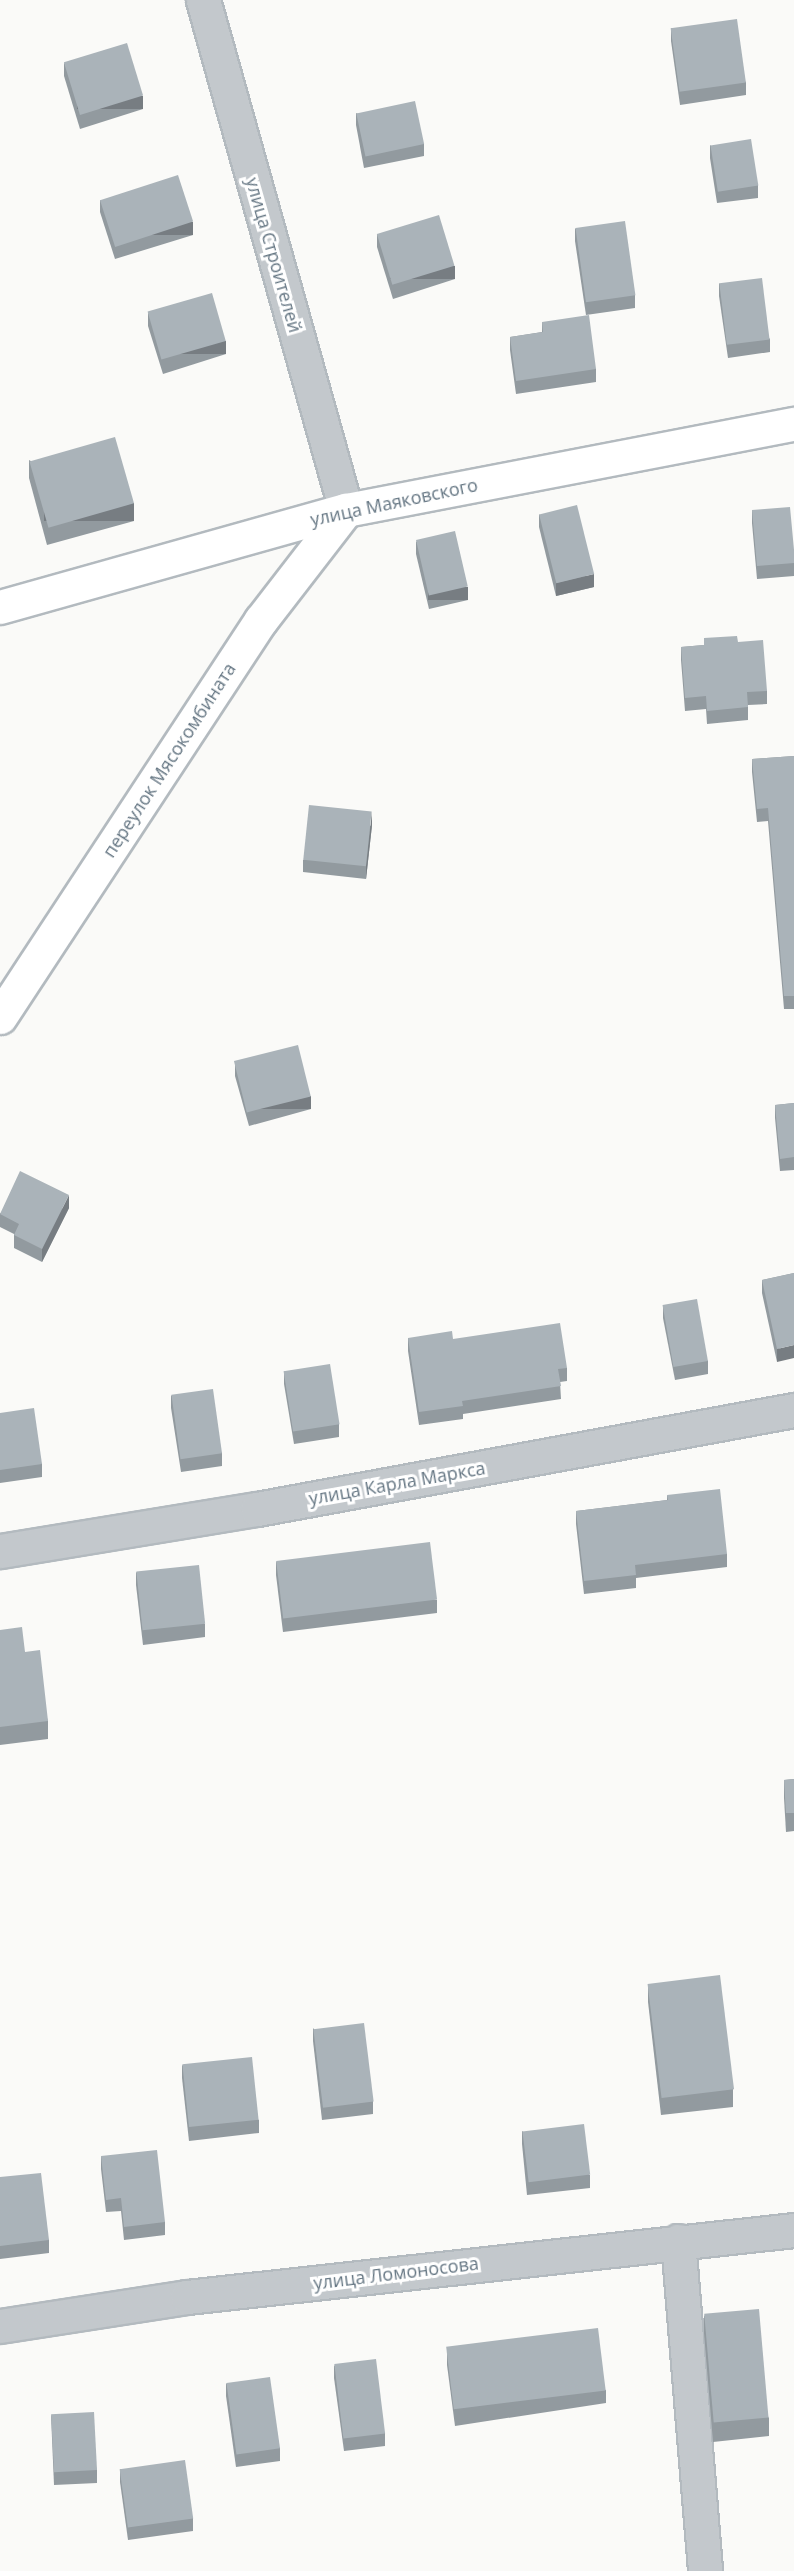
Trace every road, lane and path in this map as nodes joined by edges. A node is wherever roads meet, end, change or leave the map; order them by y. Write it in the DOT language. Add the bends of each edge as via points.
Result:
graph roads {
  1 [pos="203,0"];
  2 [pos="794,424"];
  3 [pos="345,510"];
  4 [pos="0,607"];
  5 [pos="0,1017"];
  6 [pos="794,1410"];
  7 [pos="0,1551"];
  8 [pos="794,2230"];
  9 [pos="678,2241"];
  10 [pos="0,2326"];
  11 [pos="705,2571"];
  1 -- 3 [label="street, улица Строителей"];
  2 -- 3 [label="street, улица Маяковского"];
  3 -- 4 [label="street, улица Маяковского"];
  3 -- 5 [label="street, переулок Мясокомбината" via="261,620"];
  6 -- 7 [label="street, улица Карла Маркса" via="258,1509"];
  8 -- 9 [label="street, улица Ломоносова"];
  9 -- 10 [label="street, улица Ломоносова" via="188,2297"];
  9 -- 11 [label="street"];
}
